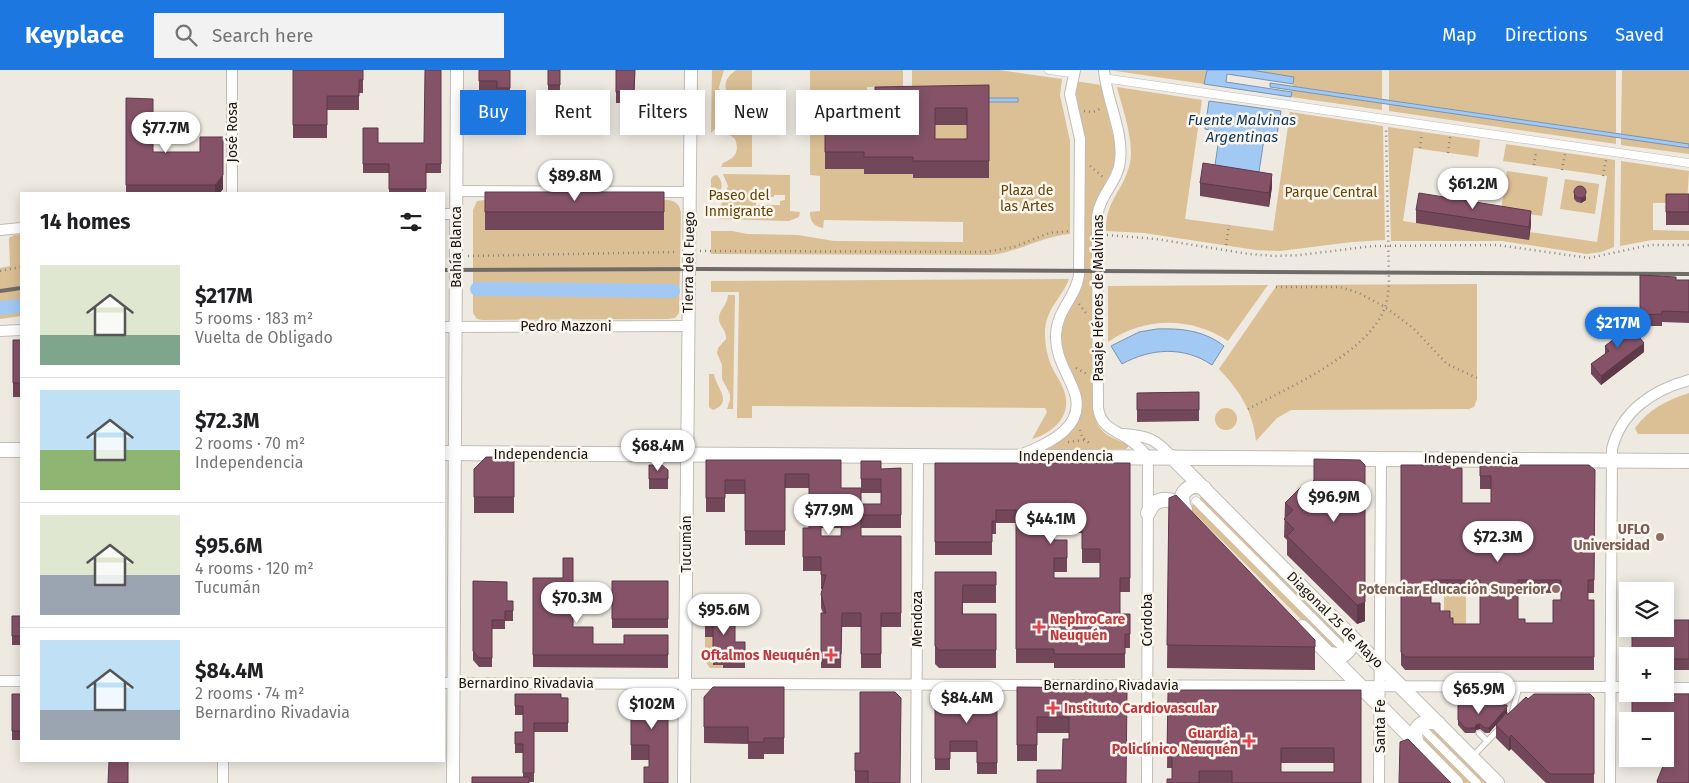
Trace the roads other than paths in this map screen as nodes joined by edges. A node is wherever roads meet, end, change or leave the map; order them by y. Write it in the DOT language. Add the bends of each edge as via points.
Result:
graph roads {
  1 [pos="232,70"];
  2 [pos="457,70"];
  3 [pos="691,70"];
  4 [pos="1049,70"];
  5 [pos="1073,72"];
  6 [pos="1107,74"];
  7 [pos="1689,163"];
  8 [pos="457,191"];
  9 [pos="232,192"];
  10 [pos="690,192"];
  11 [pos="450,214"];
  12 [pos="20,228"];
  13 [pos="0,230"];
  14 [pos="688,326"];
  15 [pos="450,327"];
  16 [pos="20,330"];
  17 [pos="0,331"];
  18 [pos="1689,380"];
  19 [pos="1118,433"];
  20 [pos="0,450"];
  21 [pos="20,450"];
  22 [pos="450,453"];
  23 [pos="687,454"];
  24 [pos="918,456"];
  25 [pos="1018,456"];
  26 [pos="1148,457"];
  27 [pos="1172,457"];
  28 [pos="1381,458"];
  29 [pos="1611,461"];
  30 [pos="1689,461"];
  31 [pos="1204,488"];
  32 [pos="1191,509"];
  33 [pos="1148,513"];
  34 [pos="1296,620"];
  35 [pos="1350,634"];
  36 [pos="1334,650"];
  37 [pos="1380,665"];
  38 [pos="0,681"];
  39 [pos="20,681"];
  40 [pos="449,683"];
  41 [pos="685,684"];
  42 [pos="916,684"];
  43 [pos="1147,685"];
  44 [pos="1360,686"];
  45 [pos="1380,686"];
  46 [pos="1401,686"];
  47 [pos="1478,687"];
  48 [pos="1519,687"];
  49 [pos="1610,688"];
  50 [pos="1619,688"];
  51 [pos="1674,688"];
  52 [pos="1689,688"];
  53 [pos="1380,706"];
  54 [pos="1478,709"];
  55 [pos="1438,723"];
  56 [pos="1428,733"];
  57 [pos="1479,733"];
  58 [pos="1487,741"];
  59 [pos="1417,743"];
  60 [pos="1472,757"];
  61 [pos="222,762"];
  62 [pos="222,783"];
  63 [pos="453,783"];
  64 [pos="684,783"];
  65 [pos="916,783"];
  66 [pos="1147,783"];
  67 [pos="1379,783"];
  68 [pos="1456,783"];
  69 [pos="1477,783"];
  70 [pos="1497,783"];
  71 [pos="1610,783"];
  1 -- 9 [label="street, José Rosa"];
  2 -- 8 [label="street, Bahía Blanca"];
  3 -- 10 [label="street, Tierra del Fuego"];
  4 -- 5 [label="street"];
  5 -- 25 [label="street, Pasaje Héroes de Malvinas" via="1070,94 1080,139 1079,275 1059,318 1056,335 1060,359 1074,391 1075,411 1070,426 1058,437"];
  6 -- 7 [label="street"];
  6 -- 19 [label="street, Pasaje Héroes de Malvinas" via="1121,151 1117,172 1102,198 1097,217 1098,402 1103,423"];
  8 -- 10 [label="street"];
  8 -- 11 [label="street, Bahía Blanca"];
  10 -- 14 [label="street, Tierra del Fuego"];
  11 -- 15 [label="street, Bahía Blanca"];
  12 -- 13 [label="street"];
  14 -- 15 [label="street, Pedro Mazzoni"];
  14 -- 23 [label="street, Tierra del Fuego"];
  15 -- 22 [label="street, Bahía Blanca"];
  16 -- 17 [label="street"];
  18 -- 29 [label="street" via="1662,390 1635,408 1613,444"];
  19 -- 26 [label="street, Pasaje Héroes de Malvinas"];
  19 -- 27 [label="street" via="1154,440"];
  20 -- 21 [label="main road"];
  22 -- 23 [label="main road, Independencia"];
  22 -- 40 [label="street, Bahía Blanca"];
  23 -- 24 [label="main road, Independencia"];
  23 -- 41 [label="street, Tucumán"];
  24 -- 25 [label="main road, Independencia"];
  24 -- 42 [label="street, Mendoza"];
  25 -- 26 [label="main road, Independencia"];
  26 -- 27 [label="main road, Independencia"];
  26 -- 33 [label="street, Córdoba"];
  27 -- 28 [label="main road, Independencia"];
  27 -- 31 [label="main road, Diagonal 25 de Mayo"];
  28 -- 29 [label="main road, Independencia"];
  28 -- 37 [label="street, Santa Fe"];
  29 -- 30 [label="main road, Independencia"];
  29 -- 49 [label="street"];
  31 -- 32 [label="main road" via="1187,489 1182,496"];
  31 -- 35 [label="main road, Diagonal 25 de Mayo"];
  32 -- 33 [label="main road" via="1171,500 1161,500 1153,504"];
  32 -- 36 [label="street"];
  33 -- 43 [label="street, Córdoba"];
  34 -- 36 [label="main road, Diagonal 25 de Mayo"];
  35 -- 36 [label="main road" via="1348,652 1340,656"];
  35 -- 37 [label="main road, Diagonal 25 de Mayo"];
  36 -- 44 [label="main road, Diagonal 25 de Mayo"];
  37 -- 45 [label="street, Santa Fe"];
  37 -- 46 [label="main road, Diagonal 25 de Mayo"];
  38 -- 39 [label="street"];
  40 -- 41 [label="street, Bernardino Rivadavia"];
  40 -- 63 [label="street, Bahía Blanca"];
  41 -- 42 [label="street, Bernardino Rivadavia"];
  41 -- 64 [label="street, Tucumán"];
  42 -- 43 [label="street, Bernardino Rivadavia"];
  42 -- 65 [label="street, Mendoza"];
  43 -- 44 [label="street, Bernardino Rivadavia"];
  43 -- 66 [label="street, Córdoba"];
  44 -- 45 [label="street, Bernardino Rivadavia"];
  44 -- 53 [label="main road, Diagonal 25 de Mayo"];
  45 -- 46 [label="street, Bernardino Rivadavia"];
  45 -- 53 [label="street, Santa Fe"];
  46 -- 47 [label="street, Bernardino Rivadavia"];
  46 -- 55 [label="main road, Diagonal 25 de Mayo"];
  47 -- 48 [label="street, Bernardino Rivadavia"];
  47 -- 54 [label="lane"];
  48 -- 49 [label="street, Bernardino Rivadavia"];
  48 -- 58 [label="lane" via="1514,709"];
  49 -- 50 [label="street, Bernardino Rivadavia"];
  49 -- 71 [label="street"];
  51 -- 52 [label="street"];
  53 -- 59 [label="main road, Diagonal 25 de Mayo"];
  53 -- 67 [label="street, Santa Fe"];
  55 -- 59 [label="main road" via="1420,724 1415,731"];
  55 -- 60 [label="main road, Diagonal 25 de Mayo"];
  56 -- 69 [label="street"];
  57 -- 58 [label="lane"];
  58 -- 60 [label="lane"];
  59 -- 68 [label="main road, Diagonal 25 de Mayo"];
  60 -- 70 [label="main road, Diagonal 25 de Mayo"];
  61 -- 62 [label="street"];
}
